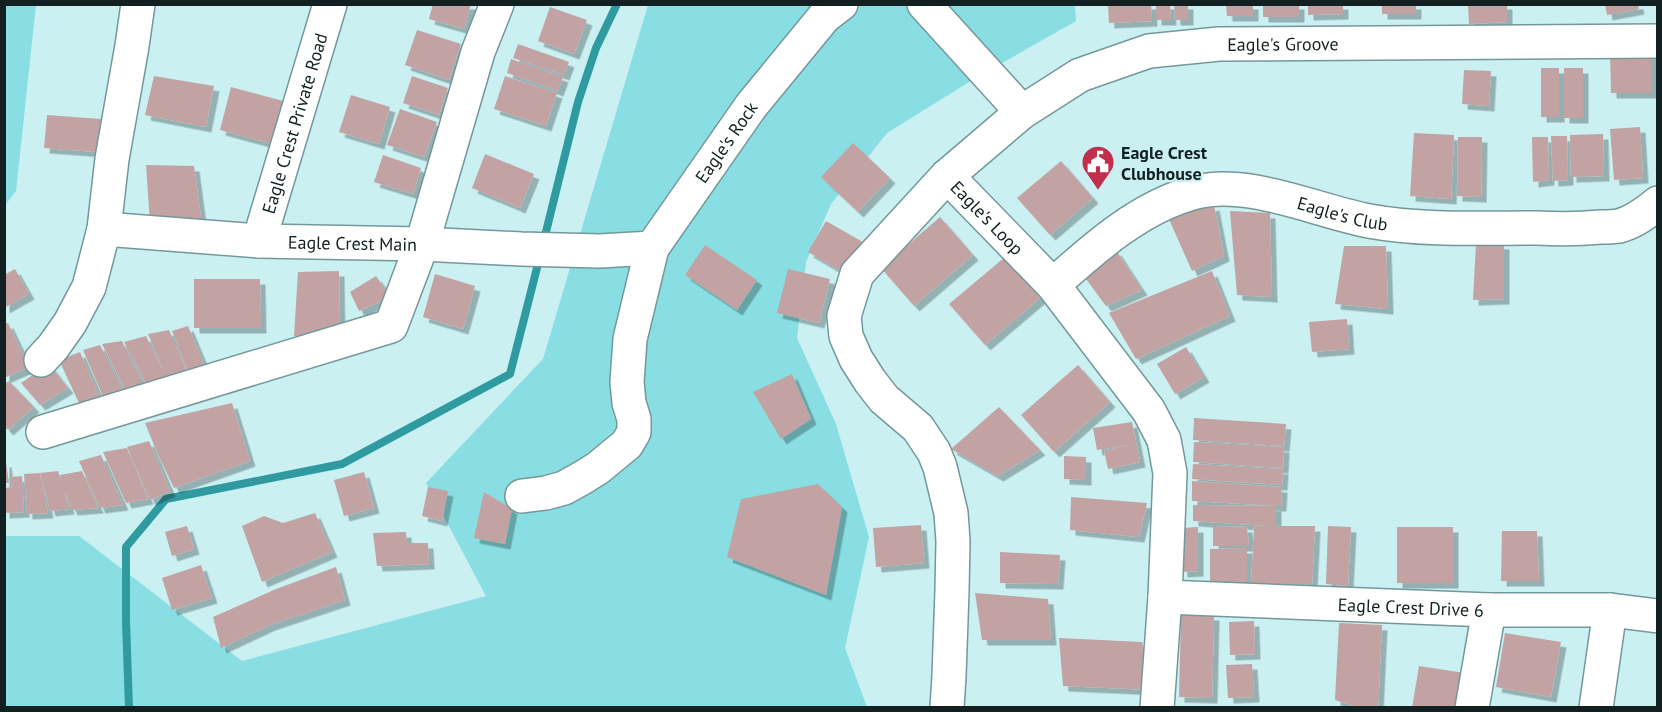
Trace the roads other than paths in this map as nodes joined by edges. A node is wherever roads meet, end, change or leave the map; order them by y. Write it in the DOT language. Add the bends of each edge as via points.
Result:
graph roads {
  1 [pos="138,4"];
  2 [pos="330,4"];
  3 [pos="497,4"];
  4 [pos="841,4"];
  5 [pos="924,4"];
  6 [pos="1658,41"];
  7 [pos="1022,112"];
  8 [pos="947,176"];
  9 [pos="1658,203"];
  10 [pos="104,229"];
  11 [pos="259,241"];
  12 [pos="422,244"];
  13 [pos="652,248"];
  14 [pos="1053,285"];
  15 [pos="41,360"];
  16 [pos="43,432"];
  17 [pos="522,496"];
  18 [pos="1165,597"];
  19 [pos="1488,610"];
  20 [pos="1610,610"];
  21 [pos="1658,616"];
  22 [pos="946,708"];
  23 [pos="1157,708"];
  24 [pos="1472,708"];
  25 [pos="1596,708"];
  1 -- 10 [label="street"];
  2 -- 11 [label="street, Eagle Crest Private Road"];
  3 -- 12 [label="street" via="478,52"];
  4 -- 13 [label="street, Eagle's Rock" via="824,17 751,106"];
  5 -- 7 [label="street"];
  6 -- 7 [label="street, Eagle's Groove" via="1219,44 1149,51 1080,75"];
  7 -- 8 [label="street, Eagle's Groove"];
  8 -- 14 [label="street, Eagle's Loop"];
  8 -- 22 [label="street, Eagle's Loop" via="857,274 844,316 846,336 856,359 884,399 918,428 940,467 953,541"];
  9 -- 14 [label="street, Eagle's Club" via="1643,216 1618,226 1442,228 1369,221 1250,191 1197,192 1163,204 1125,226"];
  10 -- 11 [label="street, Eagle Crest Main"];
  10 -- 15 [label="street" via="89,287 69,323"];
  11 -- 12 [label="street, Eagle Crest Main"];
  12 -- 13 [label="street, Eagle Crest Main" via="600,251"];
  12 -- 16 [label="street" via="391,326"];
  13 -- 17 [label="street" via="630,339 627,382 634,432 627,444 582,478 564,488"];
  14 -- 18 [label="street, Eagle's Loop" via="1149,411 1164,440 1170,473"];
  18 -- 19 [label="street, Eagle Crest Drive 6"];
  18 -- 23 [label="street, Eagle's Loop"];
  19 -- 20 [label="street, Eagle Crest Drive 6"];
  19 -- 24 [label="street"];
  20 -- 21 [label="street, Eagle Crest Drive 6"];
  20 -- 25 [label="street"];
}
